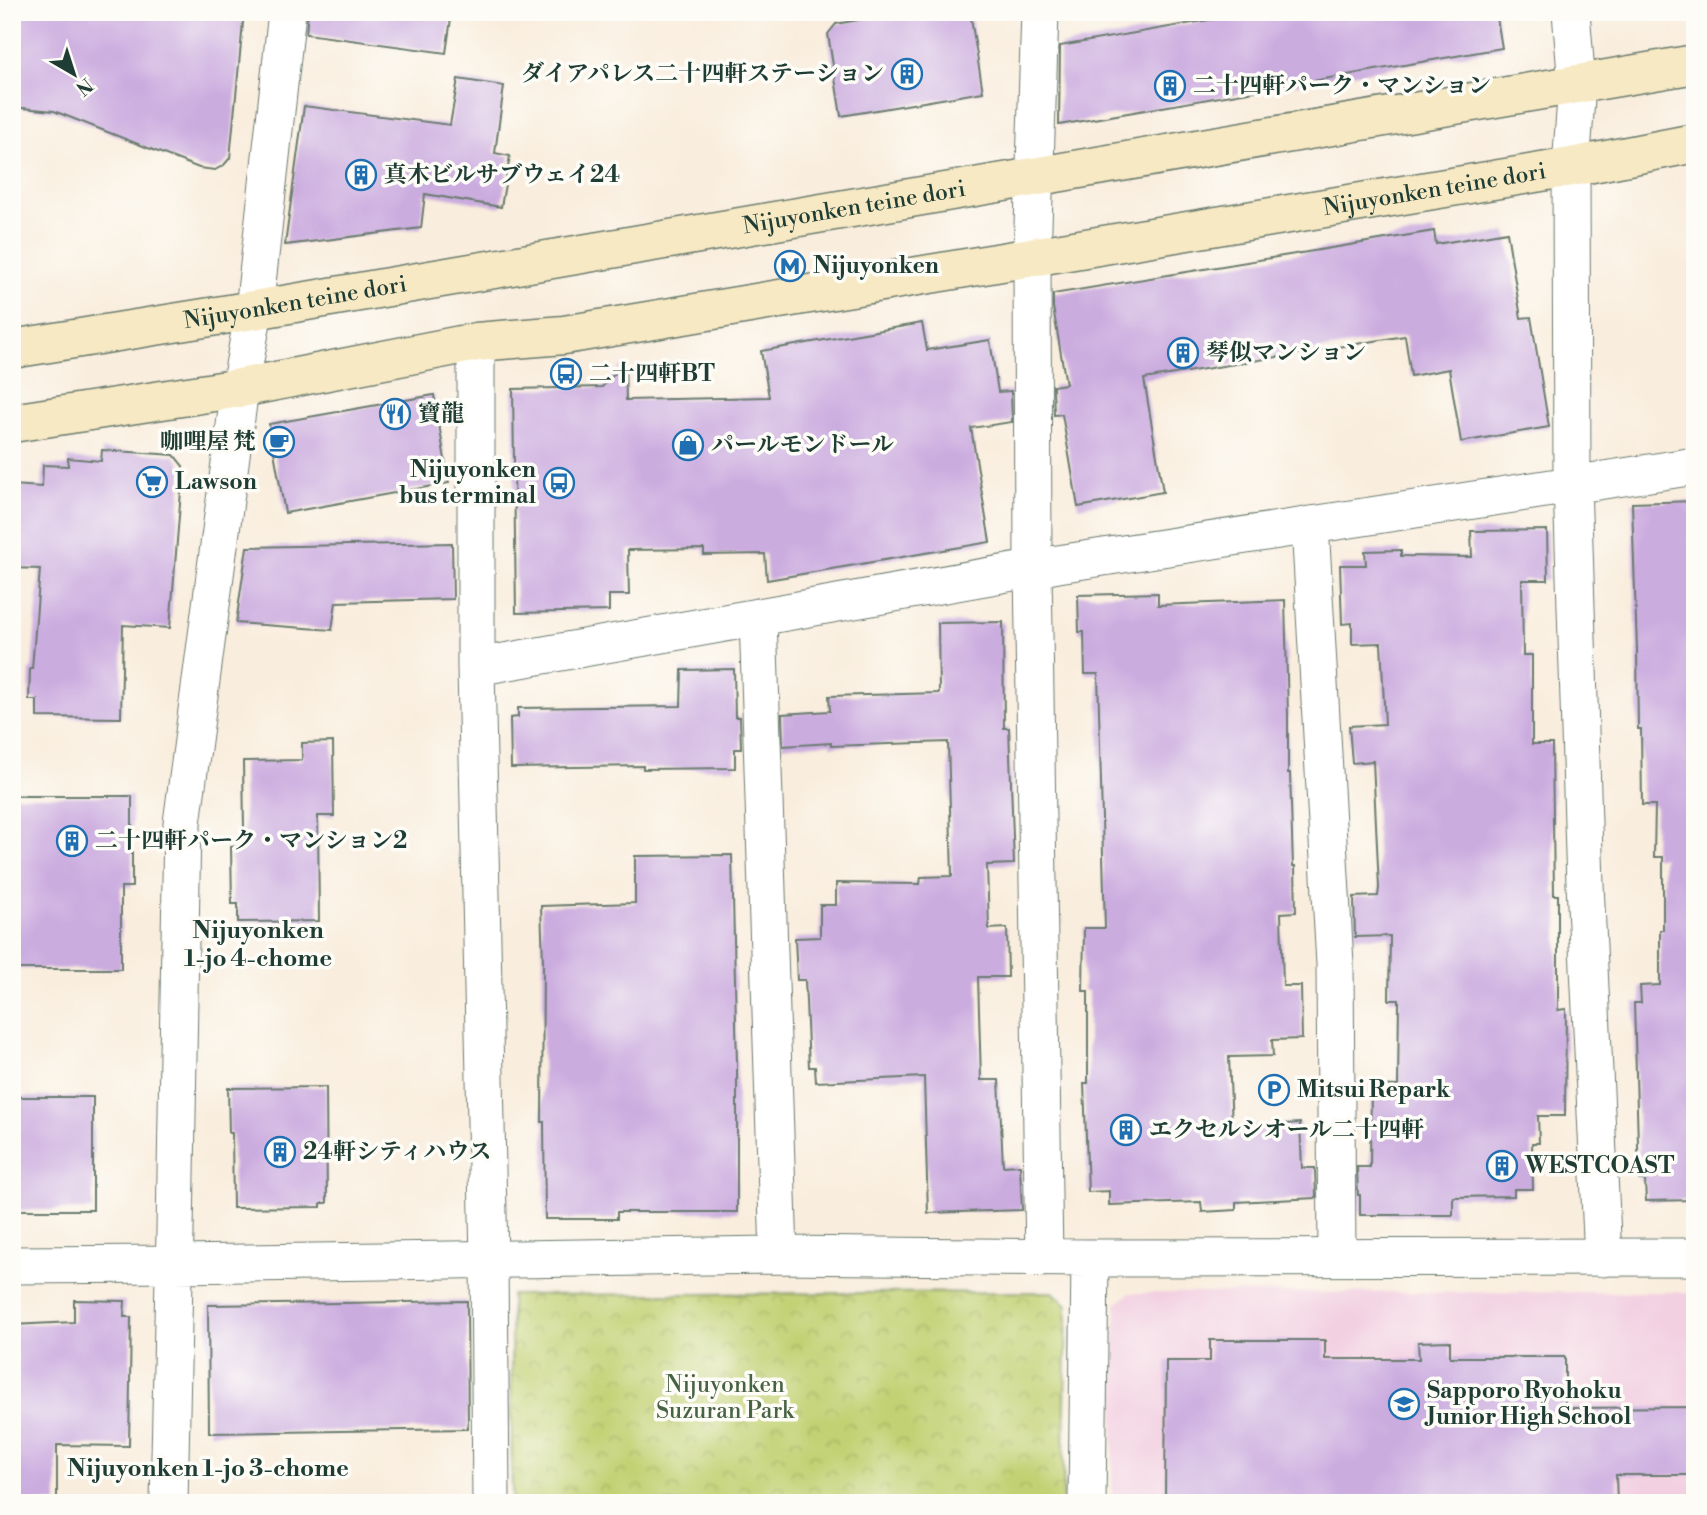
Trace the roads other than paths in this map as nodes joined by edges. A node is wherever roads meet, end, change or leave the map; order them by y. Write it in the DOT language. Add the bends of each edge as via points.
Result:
graph roads {
  1 [pos="286,12"];
  2 [pos="1040,12"];
  3 [pos="1571,12"];
  4 [pos="1695,64"];
  5 [pos="1577,85"];
  6 [pos="1695,143"];
  7 [pos="1571,167"];
  8 [pos="1034,177"];
  9 [pos="1032,257"];
  10 [pos="254,310"];
  11 [pos="476,342"];
  12 [pos="12,349"];
  13 [pos="240,388"];
  14 [pos="12,423"];
  15 [pos="1695,466"];
  16 [pos="1573,484"];
  17 [pos="1310,525"];
  18 [pos="1033,569"];
  19 [pos="758,617"];
  20 [pos="476,667"];
  21 [pos="779,1255"];
  22 [pos="1337,1257"];
  23 [pos="1695,1257"];
  24 [pos="1044,1258"];
  25 [pos="1090,1258"];
  26 [pos="1603,1258"];
  27 [pos="489,1260"];
  28 [pos="175,1264"];
  29 [pos="12,1265"];
  30 [pos="169,1503"];
  31 [pos="491,1503"];
  32 [pos="1087,1503"];
  1 -- 10 [label="street"];
  2 -- 8 [label="street"];
  3 -- 5 [label="street"];
  4 -- 5 [label="street, Nijuyonken teine dori"];
  5 -- 7 [label="street"];
  5 -- 8 [label="street, Nijuyonken teine dori"];
  6 -- 7 [label="street, Nijuyonken teine dori"];
  7 -- 9 [label="street, Nijuyonken teine dori"];
  7 -- 16 [label="street"];
  8 -- 9 [label="street"];
  8 -- 10 [label="street, Nijuyonken teine dori"];
  9 -- 11 [label="street, Nijuyonken teine dori" via="564,335"];
  9 -- 18 [label="street"];
  10 -- 12 [label="street, Nijuyonken teine dori"];
  10 -- 13 [label="street"];
  11 -- 13 [label="street, Nijuyonken teine dori"];
  11 -- 20 [label="street"];
  13 -- 14 [label="street, Nijuyonken teine dori"];
  13 -- 28 [label="street" via="182,823"];
  15 -- 16 [label="street"];
  16 -- 17 [label="street"];
  16 -- 26 [label="street" via="1585,884"];
  17 -- 18 [label="street"];
  17 -- 22 [label="street" via="1335,964"];
  18 -- 19 [label="street"];
  18 -- 24 [label="street"];
  19 -- 20 [label="street"];
  19 -- 21 [label="street"];
  20 -- 27 [label="street"];
  21 -- 24 [label="street"];
  21 -- 27 [label="street"];
  22 -- 25 [label="street"];
  22 -- 26 [label="street"];
  23 -- 26 [label="street"];
  24 -- 25 [label="street"];
  25 -- 32 [label="street"];
  27 -- 28 [label="street"];
  27 -- 31 [label="street"];
  28 -- 29 [label="street"];
  28 -- 30 [label="street"];
}
